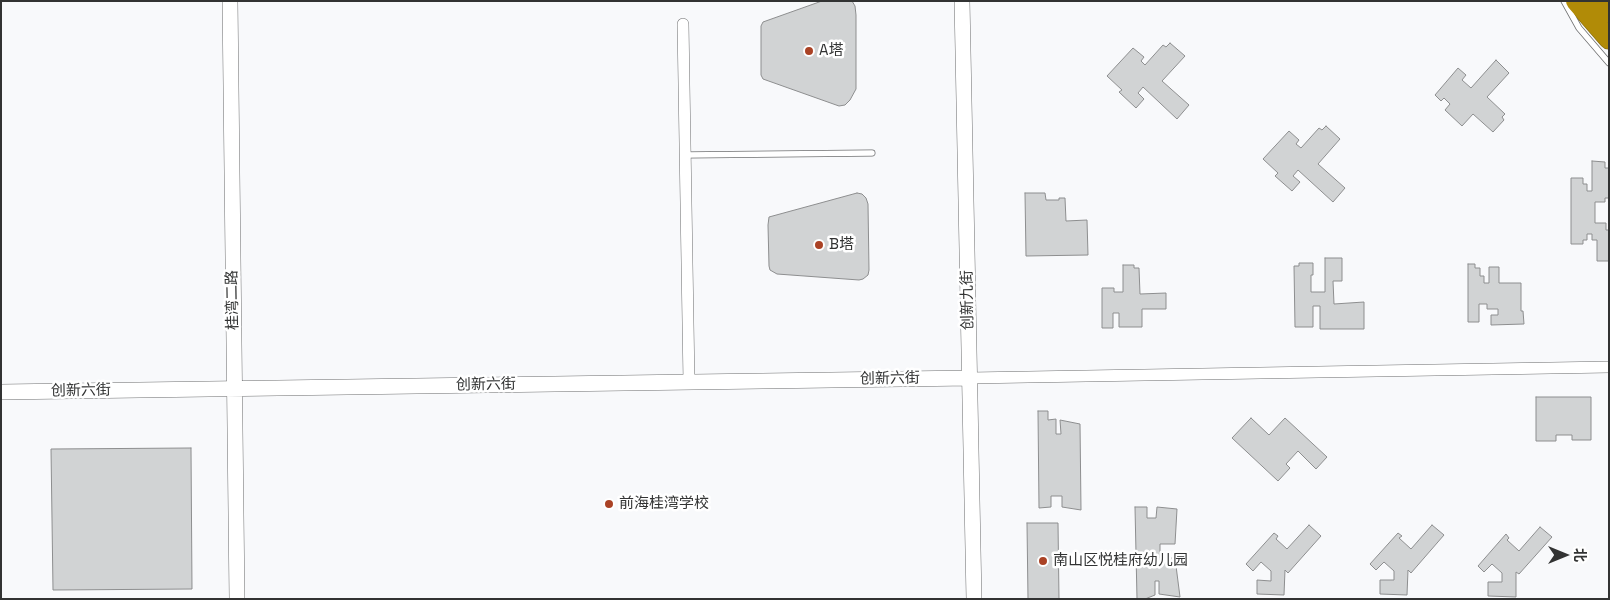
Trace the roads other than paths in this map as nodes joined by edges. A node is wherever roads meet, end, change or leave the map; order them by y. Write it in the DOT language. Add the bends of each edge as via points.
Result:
graph roads {
  1 [pos="230,1"];
  2 [pos="962,1"];
  3 [pos="1564,1"];
  4 [pos="1576,1"];
  5 [pos="1600,1"];
  6 [pos="1609,12"];
  7 [pos="683,24"];
  8 [pos="1609,39"];
  9 [pos="1609,62"];
  10 [pos="872,153"];
  11 [pos="686,155"];
  12 [pos="1609,367"];
  13 [pos="970,378"];
  14 [pos="689,382"];
  15 [pos="1,392"];
  16 [pos="234,395"];
  17 [pos="237,599"];
  18 [pos="974,599"];
  1 -- 16 [label="street, 桂湾二路"];
  2 -- 13 [label="street, 创新九街"];
  3 -- 9 [label="lane" via="1580,28"];
  4 -- 8 [label="highway"];
  5 -- 6 [label="highway"];
  7 -- 11 [label="street"];
  10 -- 11 [label="lane"];
  11 -- 14 [label="street"];
  12 -- 13 [label="street"];
  13 -- 14 [label="street, 创新六街"];
  13 -- 18 [label="street, 创新九街"];
  14 -- 16 [label="street, 创新六街"];
  15 -- 16 [label="street, 创新六街"];
  16 -- 17 [label="street, 桂湾二路"];
}
